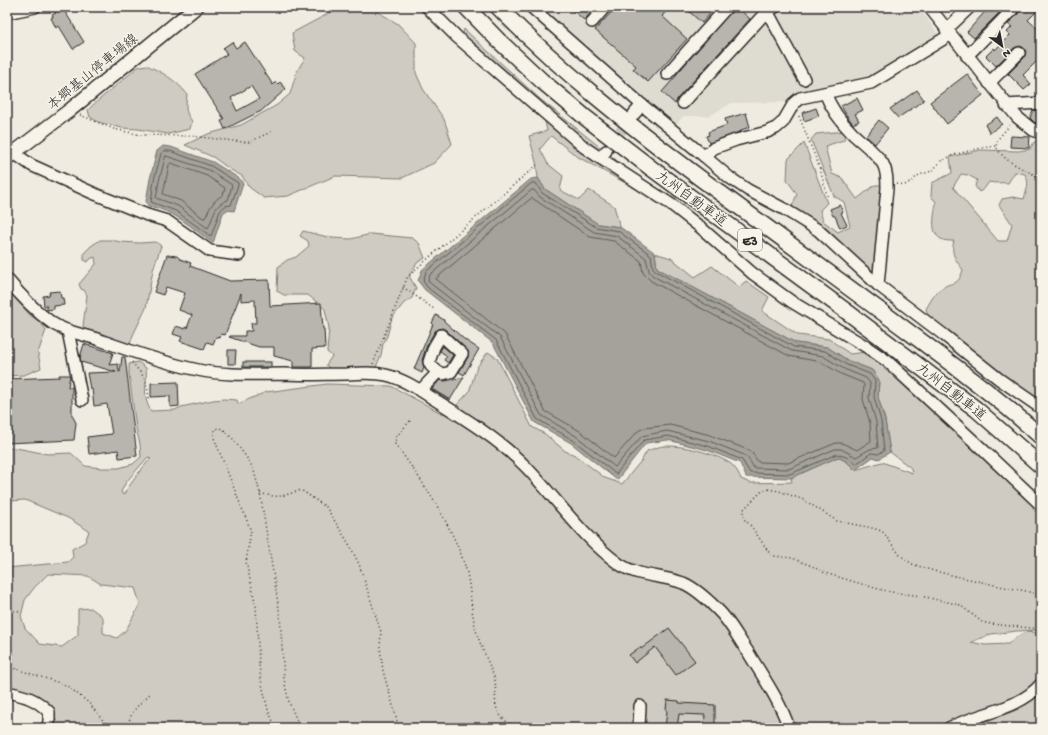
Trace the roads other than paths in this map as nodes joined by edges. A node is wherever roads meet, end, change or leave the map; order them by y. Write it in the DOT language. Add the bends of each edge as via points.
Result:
graph roads {
  1 [pos="35,7"];
  2 [pos="196,7"];
  3 [pos="427,7"];
  4 [pos="466,7"];
  5 [pos="498,7"];
  6 [pos="531,7"];
  7 [pos="605,7"];
  8 [pos="727,7"];
  9 [pos="929,7"];
  10 [pos="970,7"];
  11 [pos="769,8"];
  12 [pos="1013,9"];
  13 [pos="7,13"];
  14 [pos="592,22"];
  15 [pos="948,32"];
  16 [pos="1019,53"];
  17 [pos="967,56"];
  18 [pos="667,74"];
  19 [pos="804,80"];
  20 [pos="989,83"];
  21 [pos="825,93"];
  22 [pos="683,103"];
  23 [pos="1041,103"];
  24 [pos="642,105"];
  25 [pos="1006,105"];
  26 [pos="634,114"];
  27 [pos="1041,133"];
  28 [pos="9,154"];
  29 [pos="704,156"];
  30 [pos="239,255"];
  31 [pos="7,279"];
  32 [pos="878,285"];
  33 [pos="68,331"];
  34 [pos="438,372"];
  35 [pos="420,391"];
  36 [pos="82,400"];
  37 [pos="1041,408"];
  38 [pos="1041,437"];
  39 [pos="1041,466"];
  40 [pos="1041,506"];
  41 [pos="1041,684"];
  42 [pos="7,692"];
  43 [pos="640,706"];
  44 [pos="47,728"];
  45 [pos="639,728"];
  46 [pos="789,728"];
  47 [pos="949,728"];
  1 -- 13 [label="street"];
  2 -- 28 [label="main road, 本郷基山停車場線" via="70,110"];
  3 -- 40 [label="street" via="456,37 584,147 603,155 672,205 752,273 792,302 887,361"];
  4 -- 39 [label="highway, 九州自動車道 / E3" via="498,40 586,118 976,409"];
  5 -- 38 [label="highway, 九州自動車道 / E3" via="600,101 988,391"];
  6 -- 24 [label="street"];
  7 -- 14 [label="street"];
  8 -- 18 [label="street"];
  9 -- 15 [label="street"];
  10 -- 15 [label="street"];
  11 -- 19 [label="street"];
  11 -- 22 [label="street"];
  12 -- 17 [label="street"];
  15 -- 17 [label="street"];
  15 -- 21 [label="street" via="871,83"];
  16 -- 20 [label="street"];
  17 -- 20 [label="street"];
  20 -- 25 [label="street"];
  21 -- 29 [label="street" via="800,98 794,103 783,122 772,130 714,148"];
  21 -- 32 [label="street" via="829,104 843,123 876,155 886,172 887,188"];
  23 -- 25 [label="street"];
  24 -- 26 [label="street"];
  24 -- 29 [label="street"];
  25 -- 27 [label="street" via="1016,117"];
  28 -- 30 [label="street" via="95,194 167,221 210,251"];
  29 -- 32 [label="street" via="748,190 818,230"];
  31 -- 33 [label="street" via="37,311"];
  32 -- 37 [label="street" via="999,379"];
  33 -- 35 [label="street" via="199,370 232,374 370,373 398,379"];
  33 -- 36 [label="street"];
  34 -- 35 [label="street"];
  35 -- 46 [label="street" via="461,416 523,464 608,556 642,575 683,583 717,608 763,677"];
  41 -- 47 [label="street" via="1016,703"];
  42 -- 44 [label="street" via="29,697 40,703 49,712"];
  43 -- 45 [label="street"];
}
